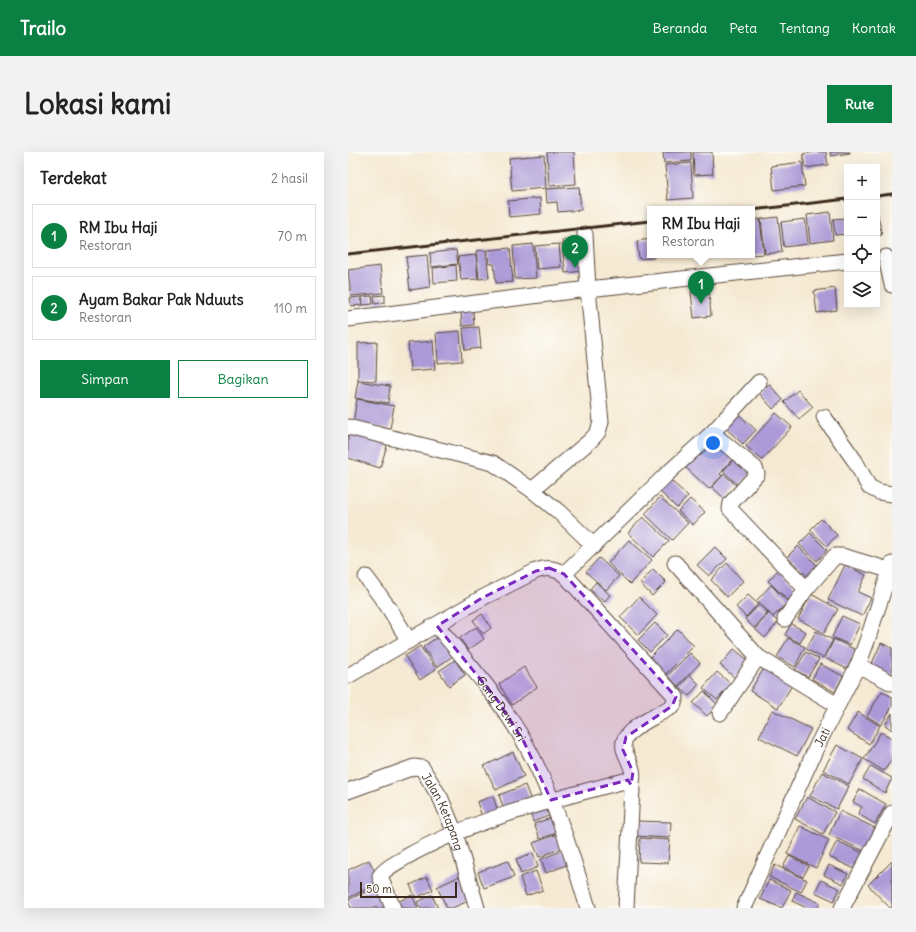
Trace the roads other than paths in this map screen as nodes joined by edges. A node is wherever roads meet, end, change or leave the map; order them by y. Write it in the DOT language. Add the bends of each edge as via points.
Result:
graph roads {
  1 [pos="584,234"];
  2 [pos="885,257"];
  3 [pos="844,261"];
  4 [pos="892,285"];
  5 [pos="588,289"];
  6 [pos="348,319"];
  7 [pos="759,382"];
  8 [pos="824,417"];
  9 [pos="348,427"];
  10 [pos="712,433"];
  11 [pos="532,490"];
  12 [pos="892,494"];
  13 [pos="594,546"];
  14 [pos="675,563"];
  15 [pos="891,567"];
  16 [pos="564,574"];
  17 [pos="366,577"];
  18 [pos="806,588"];
  19 [pos="785,619"];
  20 [pos="437,626"];
  21 [pos="409,641"];
  22 [pos="758,657"];
  23 [pos="858,665"];
  24 [pos="348,676"];
  25 [pos="892,683"];
  26 [pos="837,705"];
  27 [pos="720,713"];
  28 [pos="631,786"];
  29 [pos="348,791"];
  30 [pos="551,800"];
  31 [pos="892,813"];
  32 [pos="455,833"];
  33 [pos="393,908"];
  34 [pos="477,908"];
  35 [pos="588,908"];
  36 [pos="626,908"];
  37 [pos="744,908"];
  38 [pos="842,908"];
  1 -- 5 [label="street"];
  2 -- 4 [label="street"];
  3 -- 5 [label="street"];
  5 -- 6 [label="street"];
  5 -- 11 [label="street" via="601,422 598,432 591,440"];
  7 -- 10 [label="street"];
  8 -- 12 [label="street" via="856,461 869,487"];
  9 -- 11 [label="street" via="493,463"];
  10 -- 13 [label="street"];
  10 -- 18 [label="street" via="755,468 757,474 731,503 730,509"];
  11 -- 13 [label="street"];
  13 -- 16 [label="street"];
  14 -- 22 [label="street"];
  15 -- 18 [label="street" via="835,556"];
  15 -- 23 [label="street, Jati"];
  16 -- 20 [label="street" via="549,568 536,571 482,598"];
  16 -- 28 [label="street" via="676,697 672,706 634,730 623,743 623,750 629,758 633,772"];
  17 -- 21 [label="street"];
  18 -- 19 [label="street"];
  20 -- 21 [label="street"];
  20 -- 30 [label="street, Gang Dewi Sri" via="498,701 524,742"];
  21 -- 24 [label="street"];
  22 -- 26 [label="street"];
  22 -- 27 [label="street"];
  23 -- 25 [label="street"];
  23 -- 26 [label="street, Jati"];
  26 -- 37 [label="street, Jati"];
  28 -- 30 [label="street" via="624,781"];
  28 -- 36 [label="street"];
  29 -- 32 [label="street, Jalan Ketapang" via="414,767 422,768 441,798"];
  30 -- 32 [label="street"];
  30 -- 35 [label="street, Gang Dewi Sri"];
  31 -- 38 [label="street"];
  32 -- 33 [label="street" via="413,853 382,873 380,876"];
  32 -- 34 [label="street, Jalan Ketapang"];
}
